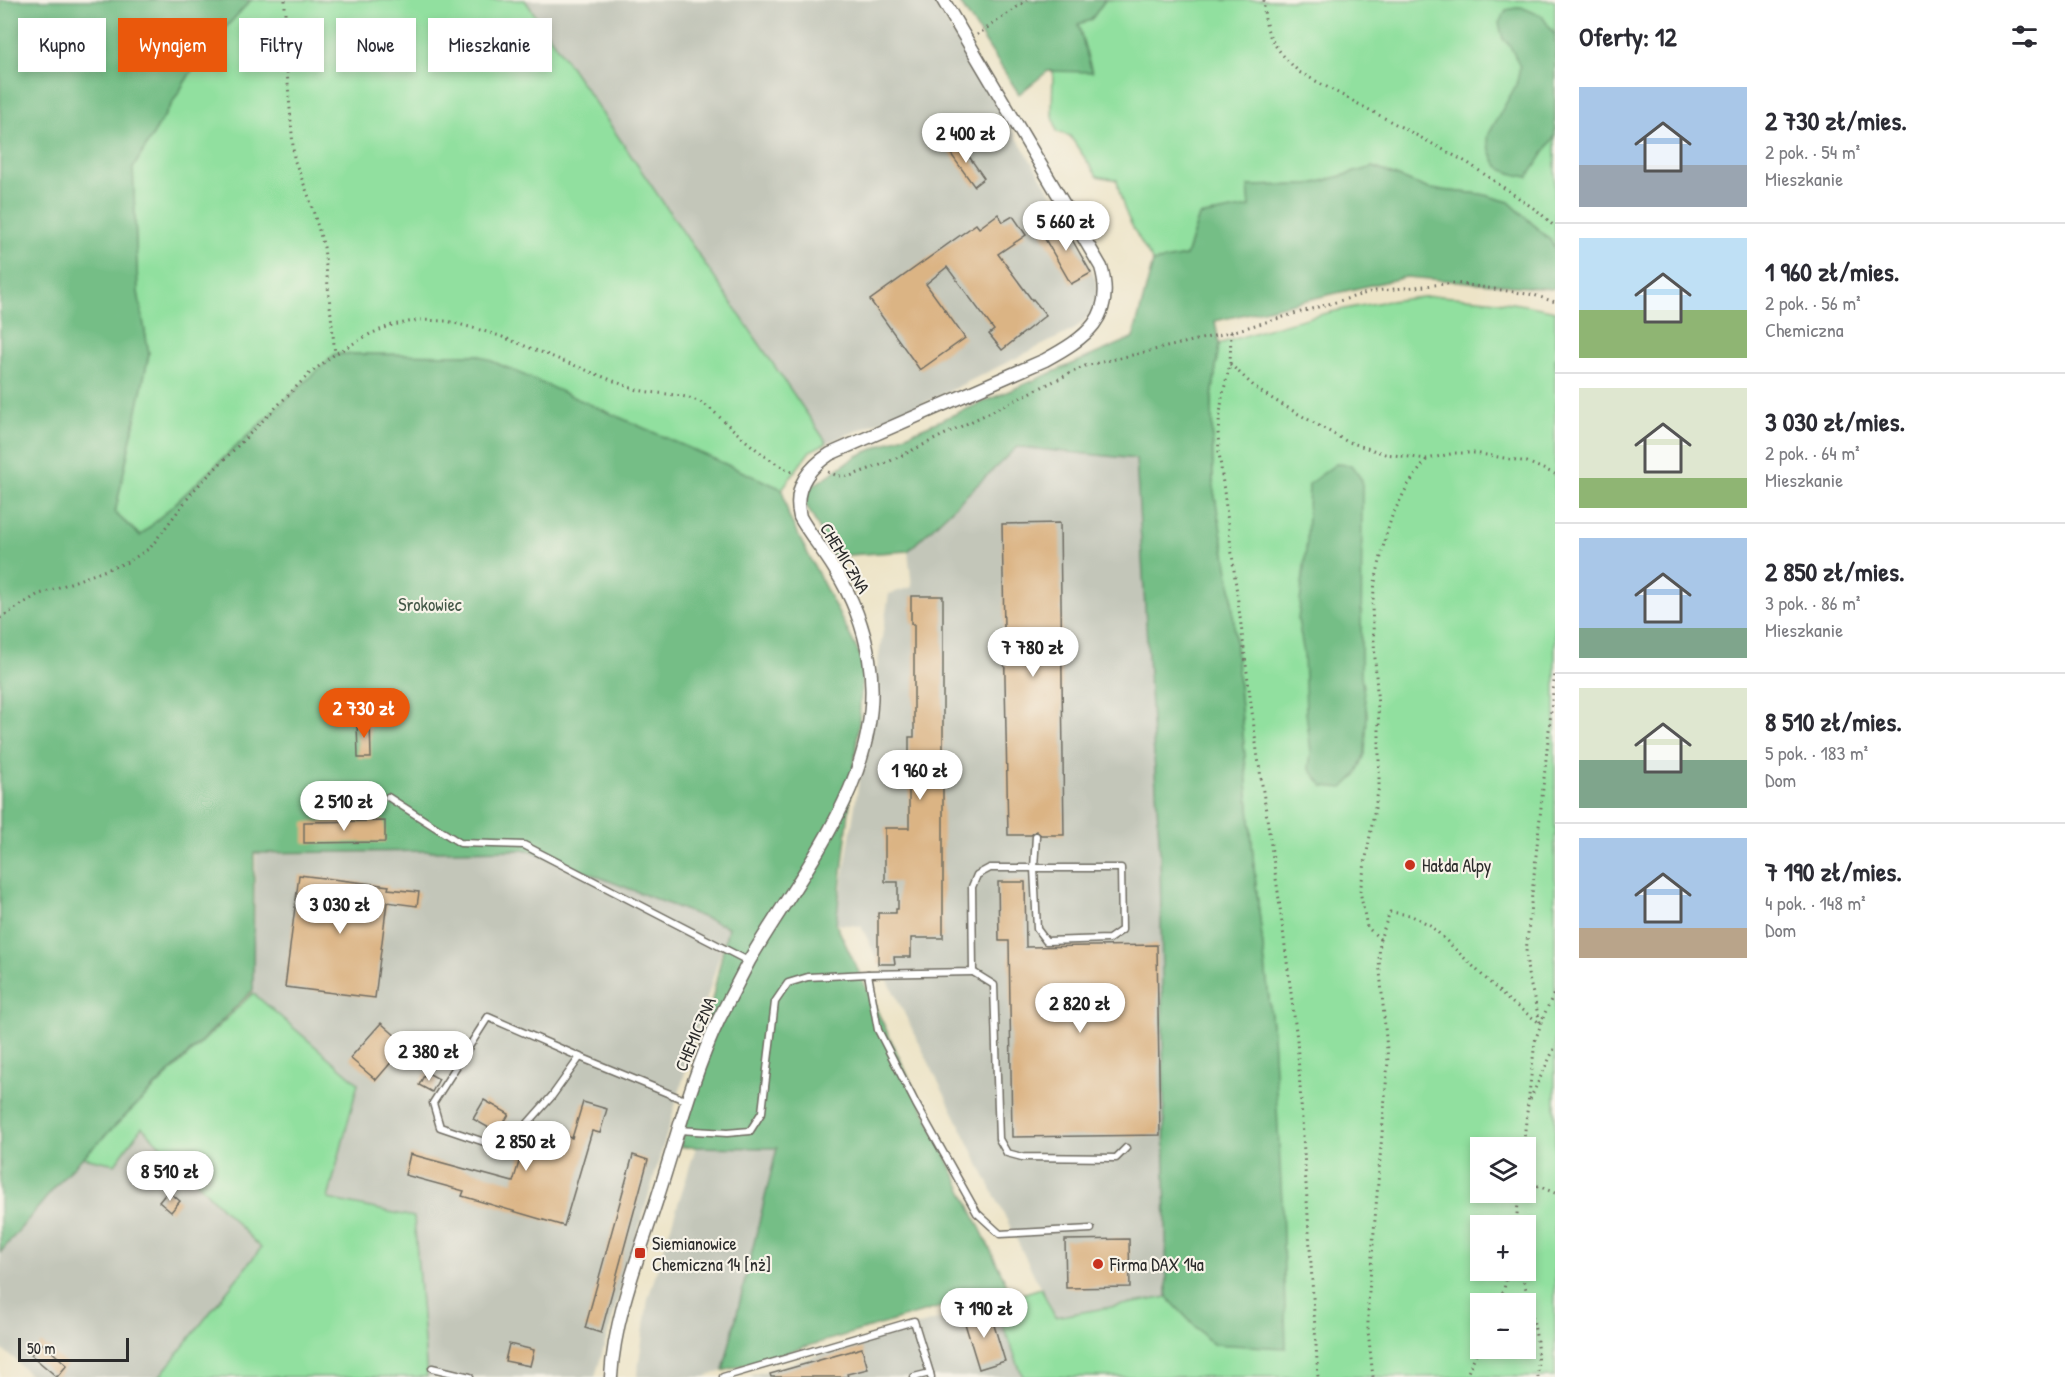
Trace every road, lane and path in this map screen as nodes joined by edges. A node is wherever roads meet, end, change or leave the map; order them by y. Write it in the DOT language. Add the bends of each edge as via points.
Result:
graph roads {
  1 [pos="285,0"];
  2 [pos="943,0"];
  3 [pos="1027,0"];
  4 [pos="1264,0"];
  5 [pos="968,42"];
  6 [pos="1555,227"];
  7 [pos="1555,302"];
  8 [pos="1231,332"];
  9 [pos="335,354"];
  10 [pos="1230,364"];
  11 [pos="1426,459"];
  12 [pos="818,462"];
  13 [pos="1555,474"];
  14 [pos="805,477"];
  15 [pos="0,618"];
  16 [pos="1555,672"];
  17 [pos="388,797"];
  18 [pos="1036,836"];
  19 [pos="1034,868"];
  20 [pos="1380,939"];
  21 [pos="749,962"];
  22 [pos="973,972"];
  23 [pos="868,974"];
  24 [pos="1555,991"];
  25 [pos="1541,1024"];
  26 [pos="1555,1047"];
  27 [pos="580,1057"];
  28 [pos="1529,1100"];
  29 [pos="687,1101"];
  30 [pos="679,1130"];
  31 [pos="1524,1137"];
  32 [pos="1126,1148"];
  33 [pos="1536,1184"];
  34 [pos="1555,1193"];
  35 [pos="1091,1230"];
  36 [pos="1523,1281"];
  37 [pos="1474,1359"];
  38 [pos="432,1368"];
  39 [pos="931,1375"];
  40 [pos="470,1377"];
  41 [pos="611,1377"];
  42 [pos="723,1377"];
  43 [pos="914,1377"];
  44 [pos="1318,1377"];
  45 [pos="1372,1377"];
  46 [pos="1466,1377"];
  47 [pos="1538,1377"];
  1 -- 9 [label="path" via="294,159 324,247"];
  2 -- 5 [label="street, CHEMICZNA"];
  3 -- 5 [label="path"];
  4 -- 6 [label="path" via="1268,35 1299,72 1468,163"];
  5 -- 12 [label="street, CHEMICZNA" via="1101,267 1106,296 1102,311 1089,331 1045,360"];
  7 -- 8 [label="path" via="1534,295 1443,284 1374,291"];
  8 -- 10 [label="path"];
  8 -- 12 [label="path" via="1085,366 850,476 826,471"];
  9 -- 14 [label="path" via="392,325 447,321 500,336 634,389 686,397 703,404 780,467"];
  9 -- 15 [label="path" via="309,374 194,490 150,548 128,562 38,595"];
  10 -- 11 [label="path" via="1258,390 1346,441 1385,454"];
  10 -- 44 [label="path" via="1218,441 1297,1039"];
  11 -- 13 [label="path" via="1475,453 1527,462"];
  11 -- 20 [label="path" via="1392,516 1372,608 1379,786 1360,891 1366,927"];
  12 -- 14 [label="street, CHEMICZNA"];
  14 -- 21 [label="street, CHEMICZNA" via="798,496 800,517 844,585 860,622 872,691 869,724 860,762 833,824"];
  16 -- 25 [label="path" via="1526,952"];
  17 -- 21 [label="lane" via="460,843 524,845"];
  18 -- 19 [label="lane"];
  19 -- 19 [label="lane" via="1121,868 1122,930 1110,939 1046,941 1037,929"];
  19 -- 22 [label="lane" via="990,868 977,874 972,887"];
  20 -- 25 [label="path" via="1390,912 1410,915 1430,926 1507,999"];
  20 -- 45 [label="path" via="1388,1061 1368,1304"];
  21 -- 29 [label="street, CHEMICZNA" via="718,1021"];
  22 -- 23 [label="lane"];
  22 -- 32 [label="lane" via="994,986 999,1139 1007,1153 1022,1157 1116,1158"];
  23 -- 30 [label="lane" via="808,977 788,983 775,1002 762,1112 750,1131"];
  23 -- 35 [label="lane" via="878,1030 977,1212 1000,1234"];
  24 -- 25 [label="path"];
  25 -- 28 [label="path" via="1535,1041"];
  26 -- 28 [label="path"];
  27 -- 27 [label="lane" via="488,1017 433,1103 440,1127 504,1149 552,1096"];
  27 -- 29 [label="lane"];
  28 -- 31 [label="path"];
  29 -- 30 [label="street, CHEMICZNA"];
  30 -- 41 [label="street, CHEMICZNA" via="628,1293"];
  33 -- 34 [label="path"];
  36 -- 47 [label="path" via="1537,1341"];
  37 -- 46 [label="path"];
  38 -- 40 [label="lane"];
  39 -- 42 [label="lane" via="914,1321"];
  39 -- 43 [label="lane"];
}
